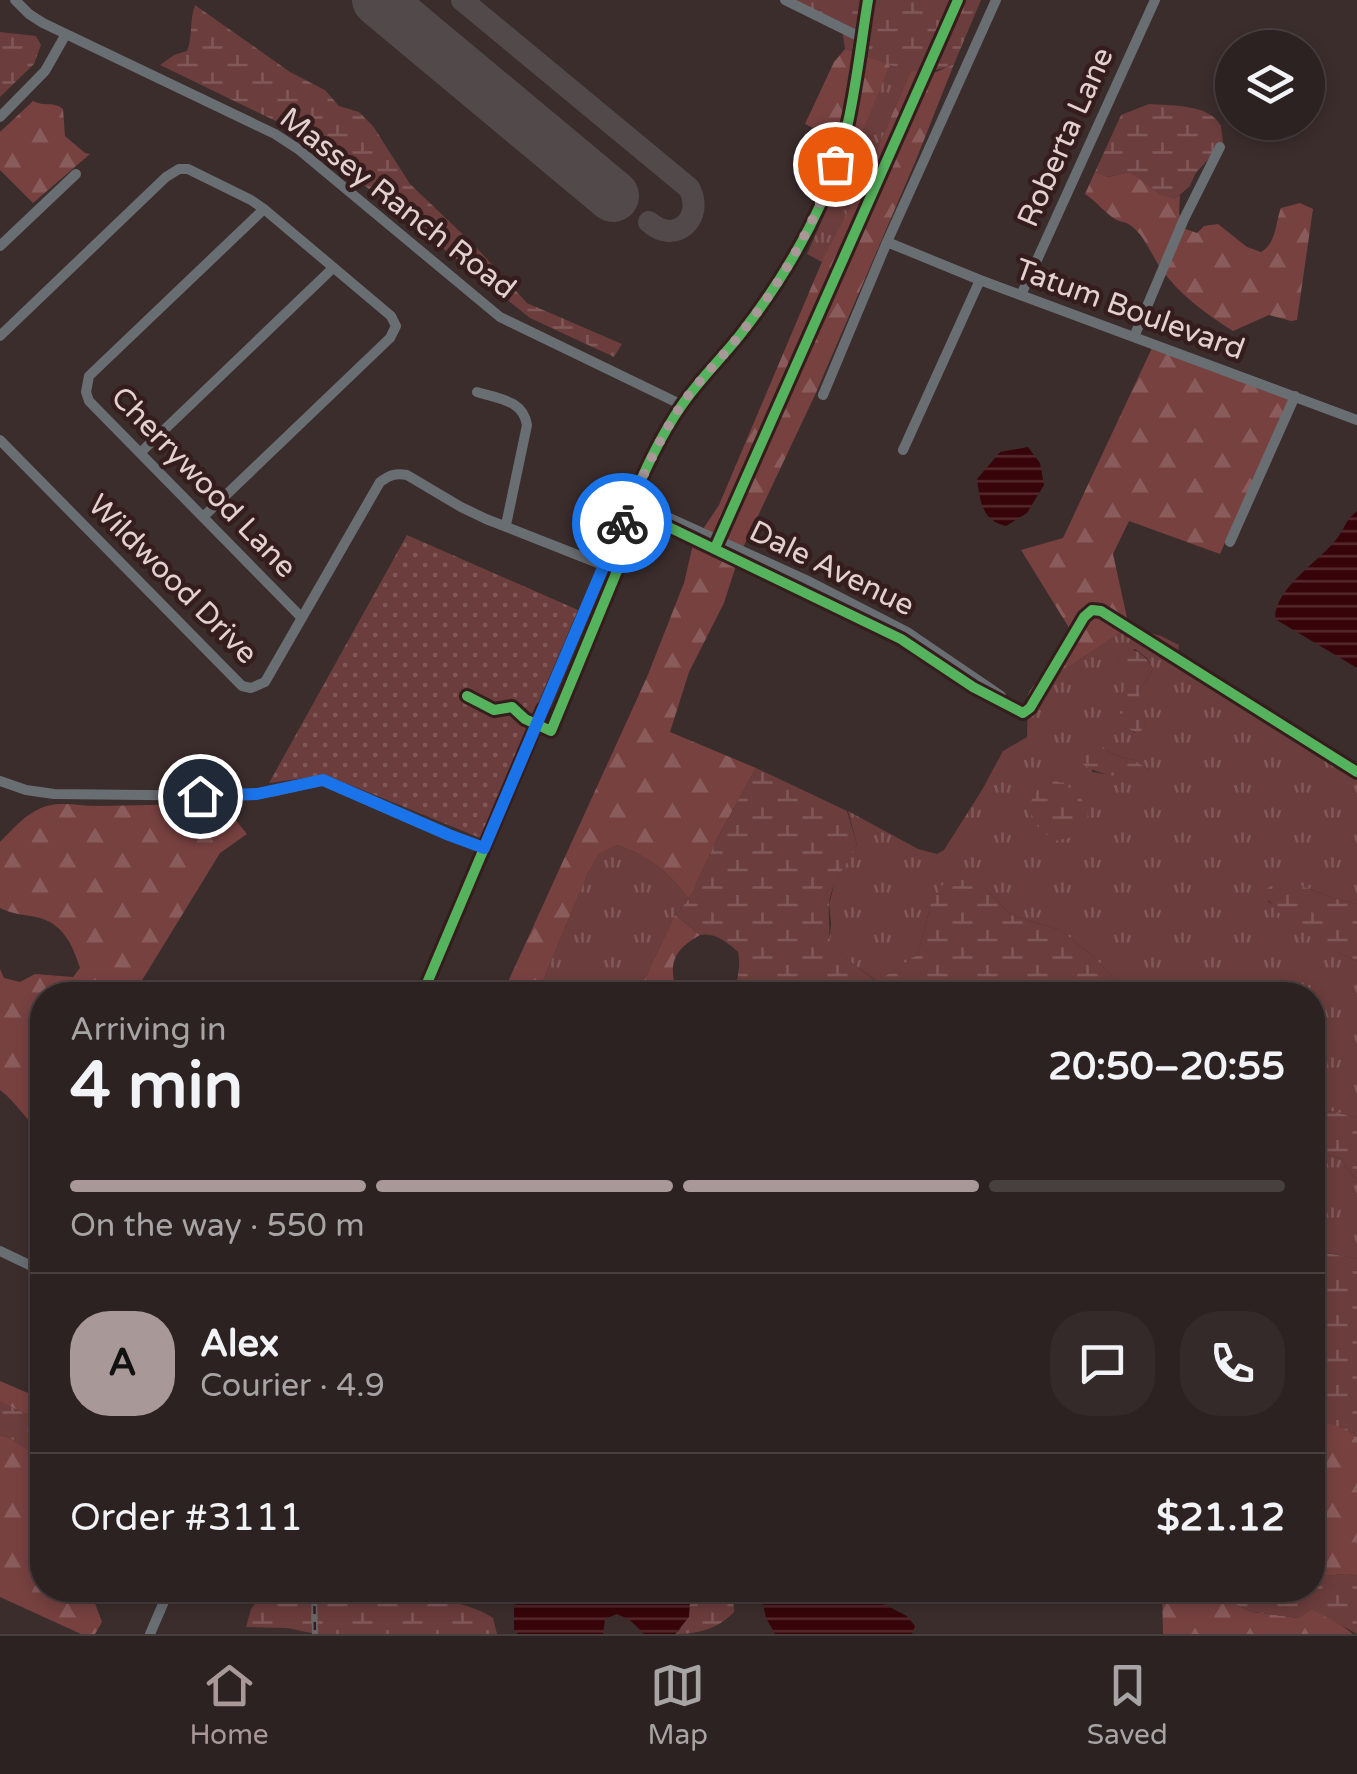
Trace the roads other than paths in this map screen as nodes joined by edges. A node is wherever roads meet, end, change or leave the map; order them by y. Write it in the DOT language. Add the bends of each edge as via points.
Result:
graph roads {
  1 [pos="15,0"];
  2 [pos="785,0"];
  3 [pos="868,0"];
  4 [pos="996,0"];
  5 [pos="1155,0"];
  6 [pos="66,34"];
  7 [pos="862,38"];
  8 [pos="0,117"];
  9 [pos="1220,147"];
  10 [pos="76,174"];
  11 [pos="264,209"];
  12 [pos="888,242"];
  13 [pos="0,246"];
  14 [pos="333,268"];
  15 [pos="980,280"];
  16 [pos="1021,295"];
  17 [pos="0,336"];
  18 [pos="1134,337"];
  19 [pos="477,392"];
  20 [pos="823,395"];
  21 [pos="1295,396"];
  22 [pos="682,405"];
  23 [pos="1357,420"];
  24 [pos="0,440"];
  25 [pos="902,450"];
  26 [pos="140,453"];
  27 [pos="632,501"];
  28 [pos="203,517"];
  29 [pos="506,525"];
  30 [pos="1230,542"];
  31 [pos="604,565"];
  32 [pos="302,618"];
  33 [pos="1000,696"];
  34 [pos="0,781"];
  35 [pos="484,848"];
  36 [pos="427,982"];
  37 [pos="0,1251"];
  38 [pos="30,1266"];
  39 [pos="164,1602"];
  40 [pos="150,1634"];
  1 -- 6 [label="street, Massey Ranch Road"];
  2 -- 7 [label="street"];
  3 -- 7 [label="street"];
  4 -- 12 [label="street"];
  5 -- 16 [label="street, Roberta Lane"];
  6 -- 8 [label="street" via="45,72"];
  6 -- 22 [label="street, Massey Ranch Road" via="275,134 500,317"];
  7 -- 22 [label="street" via="846,130 824,196 782,277"];
  9 -- 18 [label="street"];
  10 -- 13 [label="street"];
  11 -- 14 [label="street"];
  11 -- 17 [label="street" via="188,169 172,172"];
  11 -- 26 [label="street, Cherrywood Lane" via="89,376 90,401"];
  12 -- 15 [label="street, Tatum Boulevard"];
  12 -- 20 [label="street"];
  14 -- 26 [label="street"];
  14 -- 28 [label="street" via="391,316 396,326 390,338"];
  15 -- 16 [label="street, Tatum Boulevard"];
  15 -- 25 [label="street"];
  16 -- 18 [label="street, Tatum Boulevard"];
  18 -- 21 [label="street, Tatum Boulevard"];
  19 -- 29 [label="street" via="525,413"];
  21 -- 23 [label="street, Tatum Boulevard"];
  21 -- 30 [label="street"];
  22 -- 27 [label="street"];
  24 -- 32 [label="street, Wildwood Drive" via="242,686 265,682"];
  26 -- 28 [label="street, Cherrywood Lane"];
  27 -- 31 [label="street"];
  27 -- 33 [label="street, Dale Avenue" via="891,624"];
  28 -- 32 [label="street, Cherrywood Lane"];
  29 -- 31 [label="street"];
  29 -- 32 [label="street, Wildwood Drive" via="407,476 390,475"];
  31 -- 35 [label="street"];
  34 -- 35 [label="street" via="54,794 236,796 323,780"];
  35 -- 36 [label="street"];
  37 -- 38 [label="street"];
  39 -- 40 [label="street"];
}
